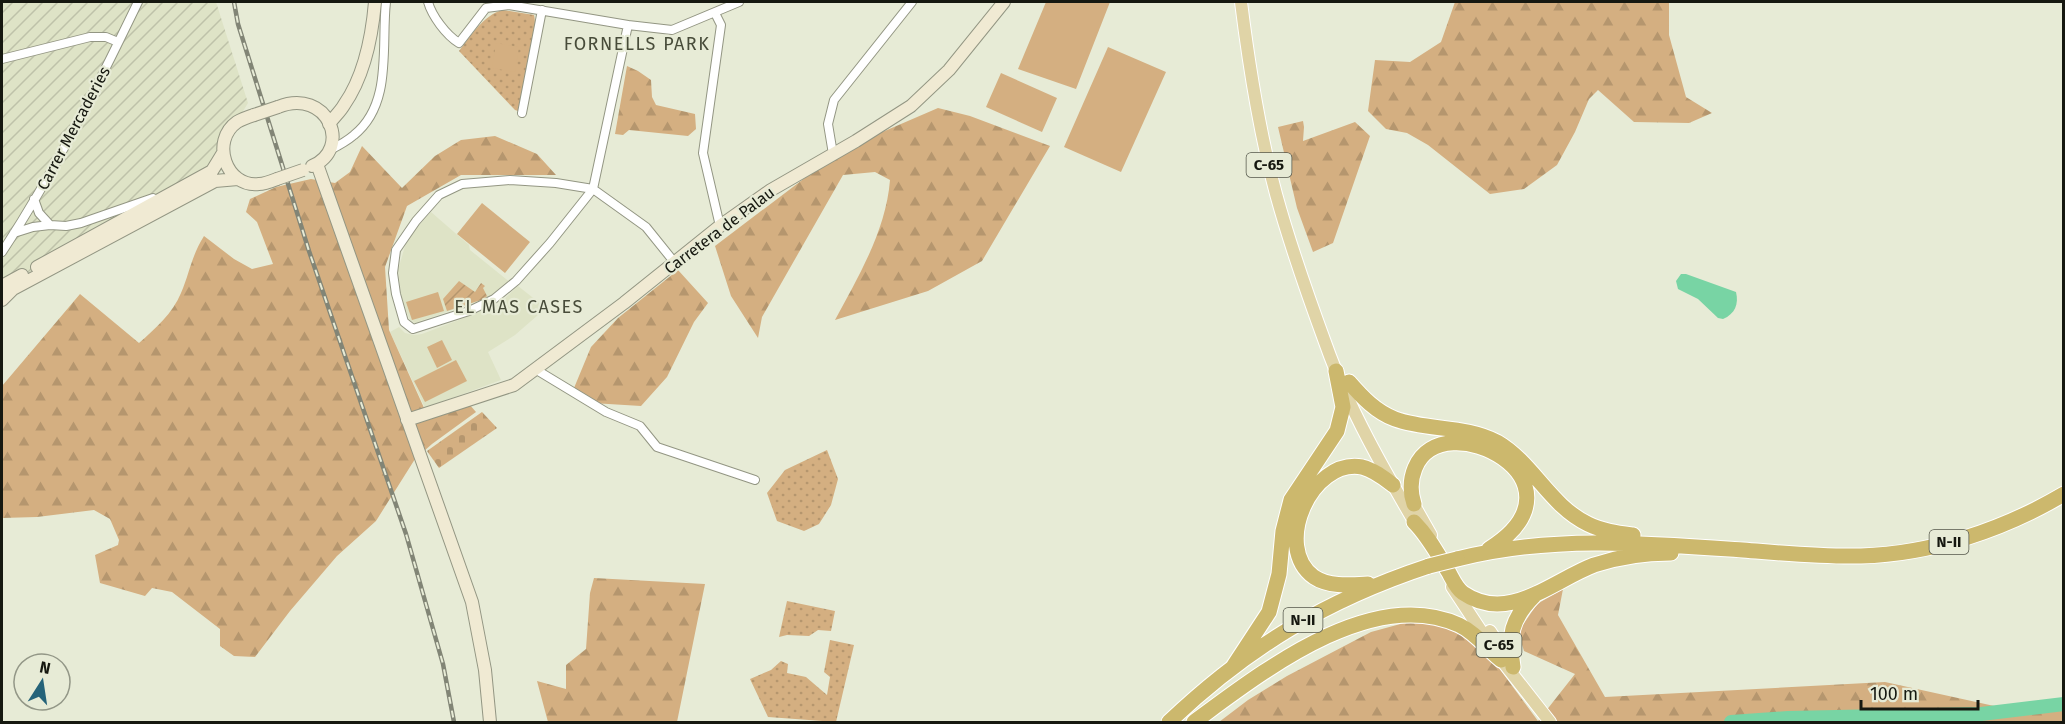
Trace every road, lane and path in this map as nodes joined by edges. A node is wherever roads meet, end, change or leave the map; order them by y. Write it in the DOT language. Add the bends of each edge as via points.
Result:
graph roads {
  1 [pos="138,2"];
  2 [pos="375,2"];
  3 [pos="386,2"];
  4 [pos="428,2"];
  5 [pos="739,2"];
  6 [pos="912,2"];
  7 [pos="1004,2"];
  8 [pos="1241,2"];
  9 [pos="542,10"];
  10 [pos="715,13"];
  11 [pos="628,25"];
  12 [pos="118,42"];
  13 [pos="2,59"];
  14 [pos="352,90"];
  15 [pos="320,110"];
  16 [pos="522,113"];
  17 [pos="329,124"];
  18 [pos="329,151"];
  19 [pos="224,153"];
  20 [pos="832,154"];
  21 [pos="316,164"];
  22 [pos="238,179"];
  23 [pos="188,186"];
  24 [pos="593,189"];
  25 [pos="34,199"];
  26 [pos="50,225"];
  27 [pos="720,226"];
  28 [pos="14,233"];
  29 [pos="2,252"];
  30 [pos="675,262"];
  31 [pos="2,286"];
  32 [pos="2,300"];
  33 [pos="1319,322"];
  34 [pos="535,369"];
  35 [pos="1336,371"];
  36 [pos="1349,382"];
  37 [pos="407,420"];
  38 [pos="755,480"];
  39 [pos="1393,485"];
  40 [pos="2064,494"];
  41 [pos="1414,504"];
  42 [pos="1414,522"];
  43 [pos="1677,545"];
  44 [pos="1482,553"];
  45 [pos="1826,556"];
  46 [pos="1380,583"];
  47 [pos="1536,594"];
  48 [pos="1468,596"];
  49 [pos="1507,663"];
  50 [pos="1233,667"];
  51 [pos="490,723"];
  52 [pos="1169,723"];
  53 [pos="1194,723"];
  54 [pos="1550,723"];
  1 -- 12 [label="street, Carrer Mercaderies"];
  2 -- 14 [label="street" via="369,46"];
  3 -- 18 [label="street" via="385,56 377,100 355,135"];
  4 -- 9 [label="street" via="430,11 459,43 486,8 509,5"];
  5 -- 10 [label="street"];
  6 -- 20 [label="street" via="834,100 828,124"];
  7 -- 20 [label="street, Carretera de Palau" via="949,70 911,106"];
  8 -- 33 [label="main road, C-65" via="1252,86 1271,172"];
  9 -- 11 [label="street"];
  9 -- 16 [label="street"];
  10 -- 11 [label="street" via="672,30"];
  10 -- 27 [label="street" via="721,25 703,153"];
  11 -- 24 [label="street"];
  12 -- 13 [label="street" via="106,37 90,38"];
  12 -- 25 [label="street, Carrer Mercaderies"];
  14 -- 15 [label="street" via="333,106"];
  14 -- 17 [label="street"];
  15 -- 17 [label="street"];
  15 -- 19 [label="street, bridge" via="298,103 243,119 233,126 225,140"];
  17 -- 18 [label="street"];
  18 -- 21 [label="street"];
  19 -- 22 [label="street" via="226,166"];
  19 -- 23 [label="street" via="212,171"];
  20 -- 27 [label="street, Carretera de Palau"];
  21 -- 22 [label="street, bridge" via="258,185"];
  21 -- 37 [label="street"];
  22 -- 32 [label="street" via="215,181 13,289"];
  23 -- 26 [label="street" via="100,217 66,226"];
  23 -- 31 [label="street"];
  24 -- 24 [label="street" via="510,180 462,184 439,195 396,250 393,273 404,322 413,329 469,312 494,299 522,274"];
  24 -- 30 [label="street" via="646,227"];
  25 -- 26 [label="street" via="39,213"];
  25 -- 28 [label="street, Carrer Mercaderies"];
  26 -- 28 [label="street"];
  27 -- 30 [label="street, Carretera de Palau"];
  28 -- 29 [label="street, Carrer Mercaderies"];
  30 -- 34 [label="street, Carretera de Palau"];
  33 -- 35 [label="main road, C-65"];
  33 -- 36 [label="main road, C-65"];
  34 -- 37 [label="street, Carretera de Palau" via="514,385"];
  34 -- 38 [label="street" via="606,412 640,426 657,447"];
  35 -- 39 [label="main road, C-65"];
  35 -- 50 [label="highway" via="1342,406 1337,431 1292,500 1282,531 1279,574 1269,612"];
  36 -- 41 [label="main road, C-65"];
  36 -- 43 [label="highway" via="1370,404 1394,419 1463,430 1509,449 1558,502 1588,524"];
  37 -- 51 [label="street" via="472,602"];
  39 -- 42 [label="main road, C-65"];
  39 -- 46 [label="highway" via="1360,467 1336,470 1310,495 1296,537 1300,561 1314,576 1336,584"];
  40 -- 45 [label="highway, N-II" via="2016,519 1953,541 1884,554"];
  41 -- 44 [label="highway" via="1412,476 1417,462 1433,447 1463,442 1504,459 1525,485 1527,506 1515,529"];
  41 -- 48 [label="main road, C-65"];
  42 -- 48 [label="highway" via="1460,591"];
  42 -- 49 [label="main road, C-65" via="1455,592"];
  43 -- 44 [label="highway, N-II" via="1567,543"];
  43 -- 45 [label="highway, N-II"];
  44 -- 46 [label="highway, N-II, bridge"];
  45 -- 47 [label="highway" via="1786,560 1689,553 1638,555 1595,565"];
  46 -- 50 [label="highway, N-II" via="1299,622"];
  47 -- 48 [label="highway" via="1511,604 1495,605"];
  47 -- 49 [label="highway" via="1514,624"];
  48 -- 49 [label="main road, C-65"];
  49 -- 53 [label="highway" via="1477,636 1453,623 1420,615 1388,616 1349,628 1300,651"];
  49 -- 54 [label="main road, C-65"];
  50 -- 52 [label="highway, N-II"];
}
